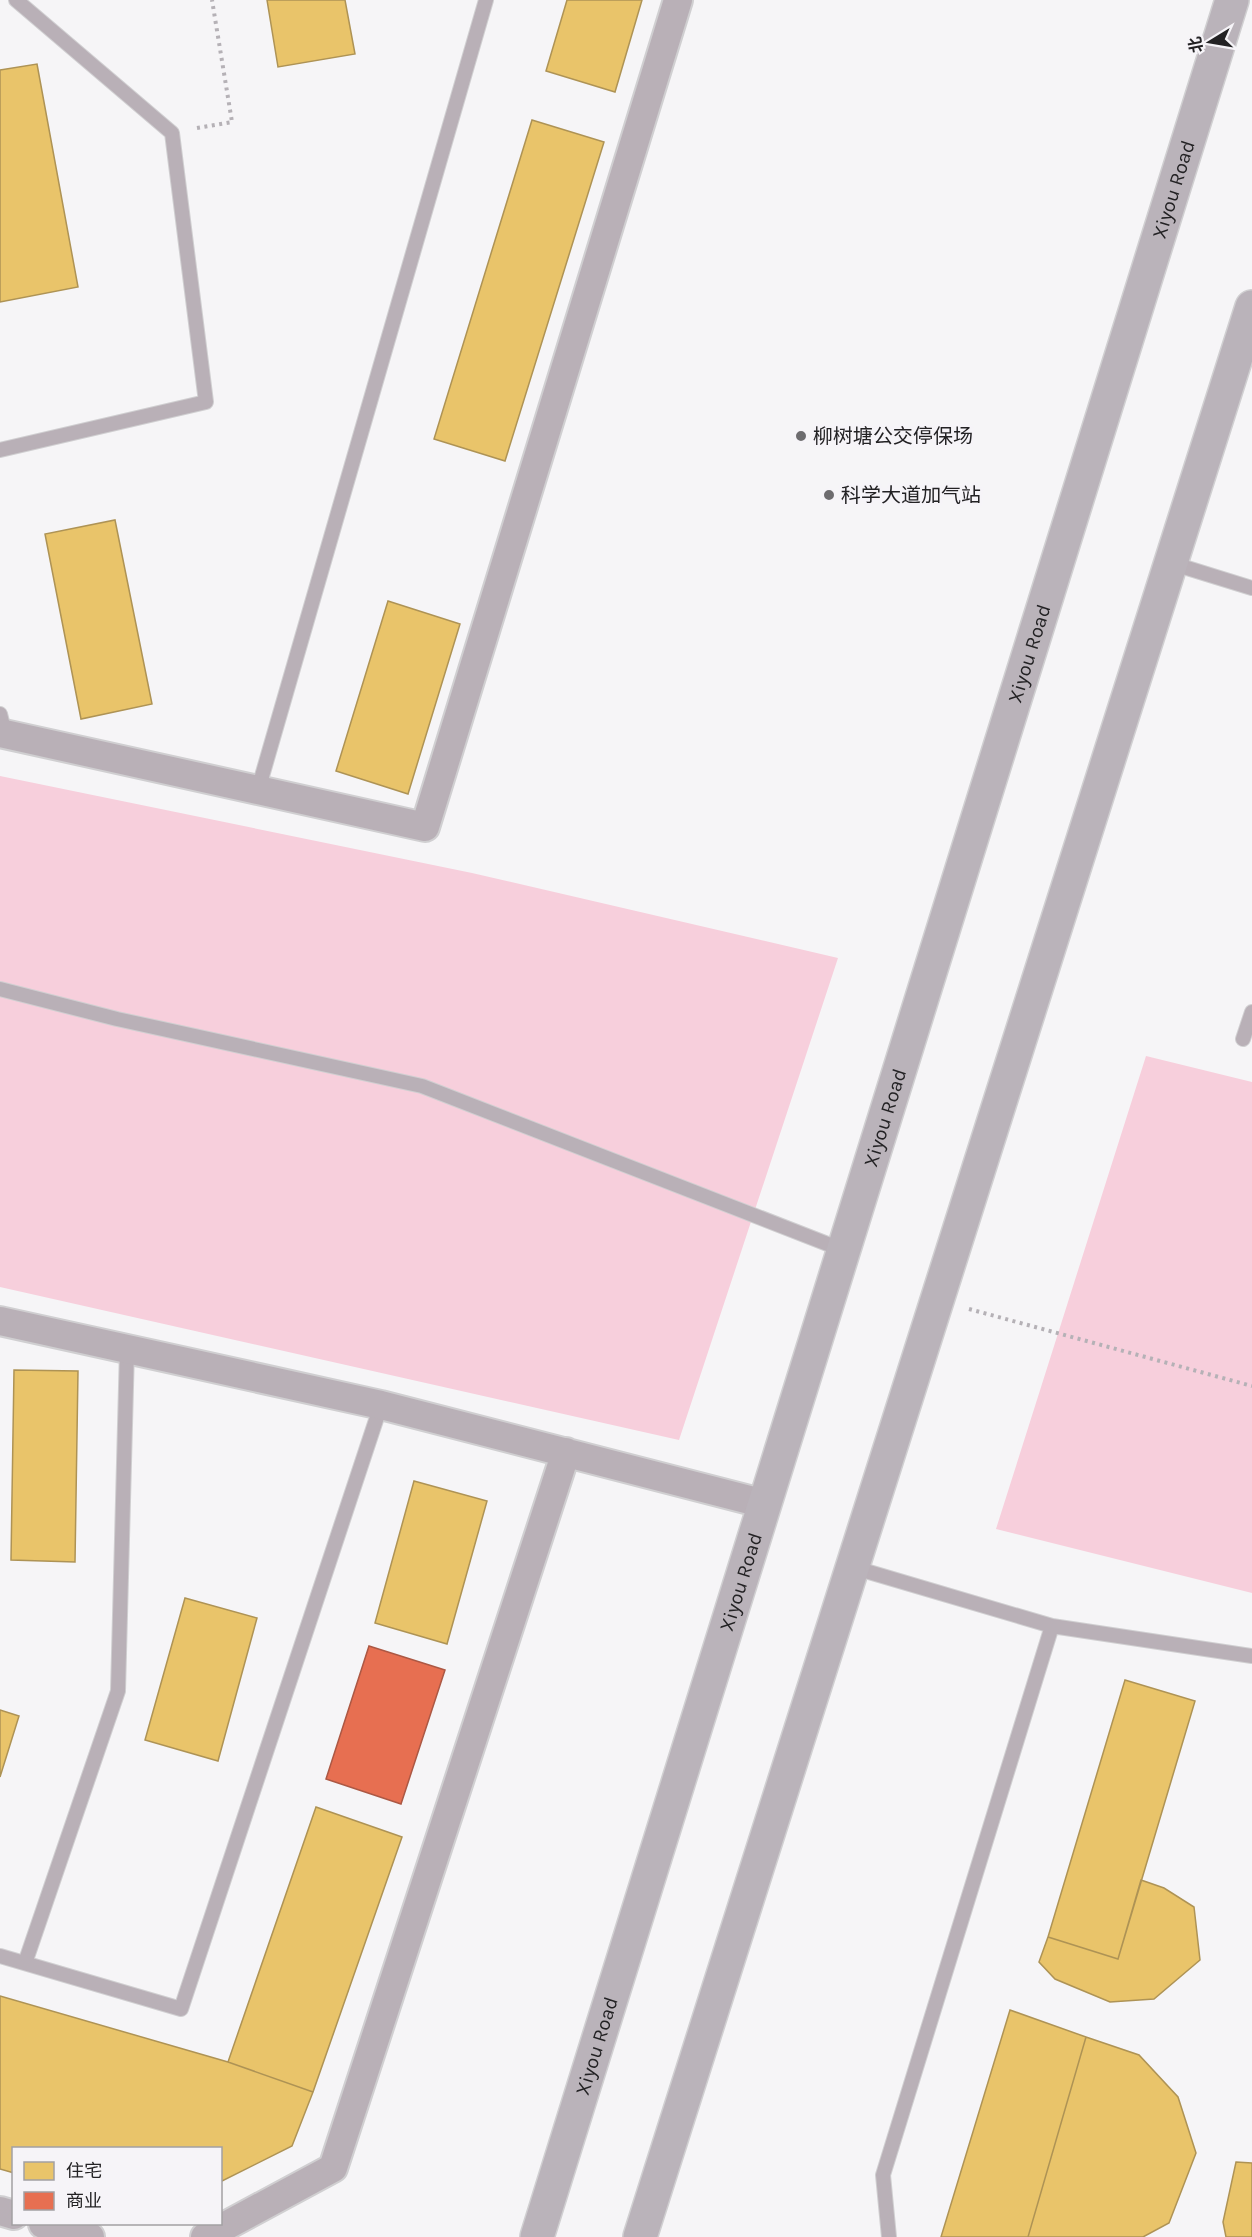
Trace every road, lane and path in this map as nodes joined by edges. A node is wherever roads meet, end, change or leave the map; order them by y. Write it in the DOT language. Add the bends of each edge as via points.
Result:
graph roads {
  1 [pos="16,0"];
  2 [pos="212,0"];
  3 [pos="486,0"];
  4 [pos="678,0"];
  5 [pos="1232,0"];
  6 [pos="172,133"];
  7 [pos="1252,307"];
  8 [pos="0,450"];
  9 [pos="1171,563"];
  10 [pos="1252,588"];
  11 [pos="2,727"];
  12 [pos="258,790"];
  13 [pos="0,989"];
  14 [pos="1252,1012"];
  15 [pos="1244,1039"];
  16 [pos="843,1250"];
  17 [pos="938,1300"];
  18 [pos="0,1322"];
  19 [pos="127,1349"];
  20 [pos="1252,1386"];
  21 [pos="381,1405"];
  22 [pos="566,1452"];
  23 [pos="765,1503"];
  24 [pos="852,1567"];
  25 [pos="1052,1626"];
  26 [pos="1252,1656"];
  27 [pos="0,1956"];
  28 [pos="25,1963"];
  29 [pos="49,2225"];
  30 [pos="90,2237"];
  31 [pos="205,2237"];
  32 [pos="537,2237"];
  33 [pos="640,2237"];
  34 [pos="889,2237"];
  1 -- 6 [label="lane"];
  2 -- 6 [label="path" via="232,122"];
  3 -- 12 [label="lane"];
  4 -- 12 [label="street" via="426,826"];
  5 -- 16 [label="main road, Xiyou Road"];
  6 -- 8 [label="lane" via="206,402"];
  7 -- 9 [label="main road"];
  9 -- 10 [label="lane"];
  9 -- 17 [label="main road"];
  11 -- 12 [label="street"];
  13 -- 16 [label="lane" via="117,1019 422,1086"];
  14 -- 15 [label="lane"];
  16 -- 23 [label="main road, Xiyou Road"];
  17 -- 20 [label="path"];
  17 -- 24 [label="main road"];
  18 -- 19 [label="street"];
  19 -- 21 [label="street"];
  19 -- 28 [label="lane" via="118,1691"];
  21 -- 22 [label="street"];
  21 -- 28 [label="lane" via="181,2009"];
  22 -- 23 [label="street"];
  22 -- 31 [label="street" via="333,2168"];
  23 -- 32 [label="main road, Xiyou Road"];
  24 -- 25 [label="lane"];
  24 -- 33 [label="main road"];
  25 -- 26 [label="lane"];
  25 -- 34 [label="lane" via="883,2175"];
  27 -- 28 [label="lane"];
  29 -- 30 [label="street"];
}
